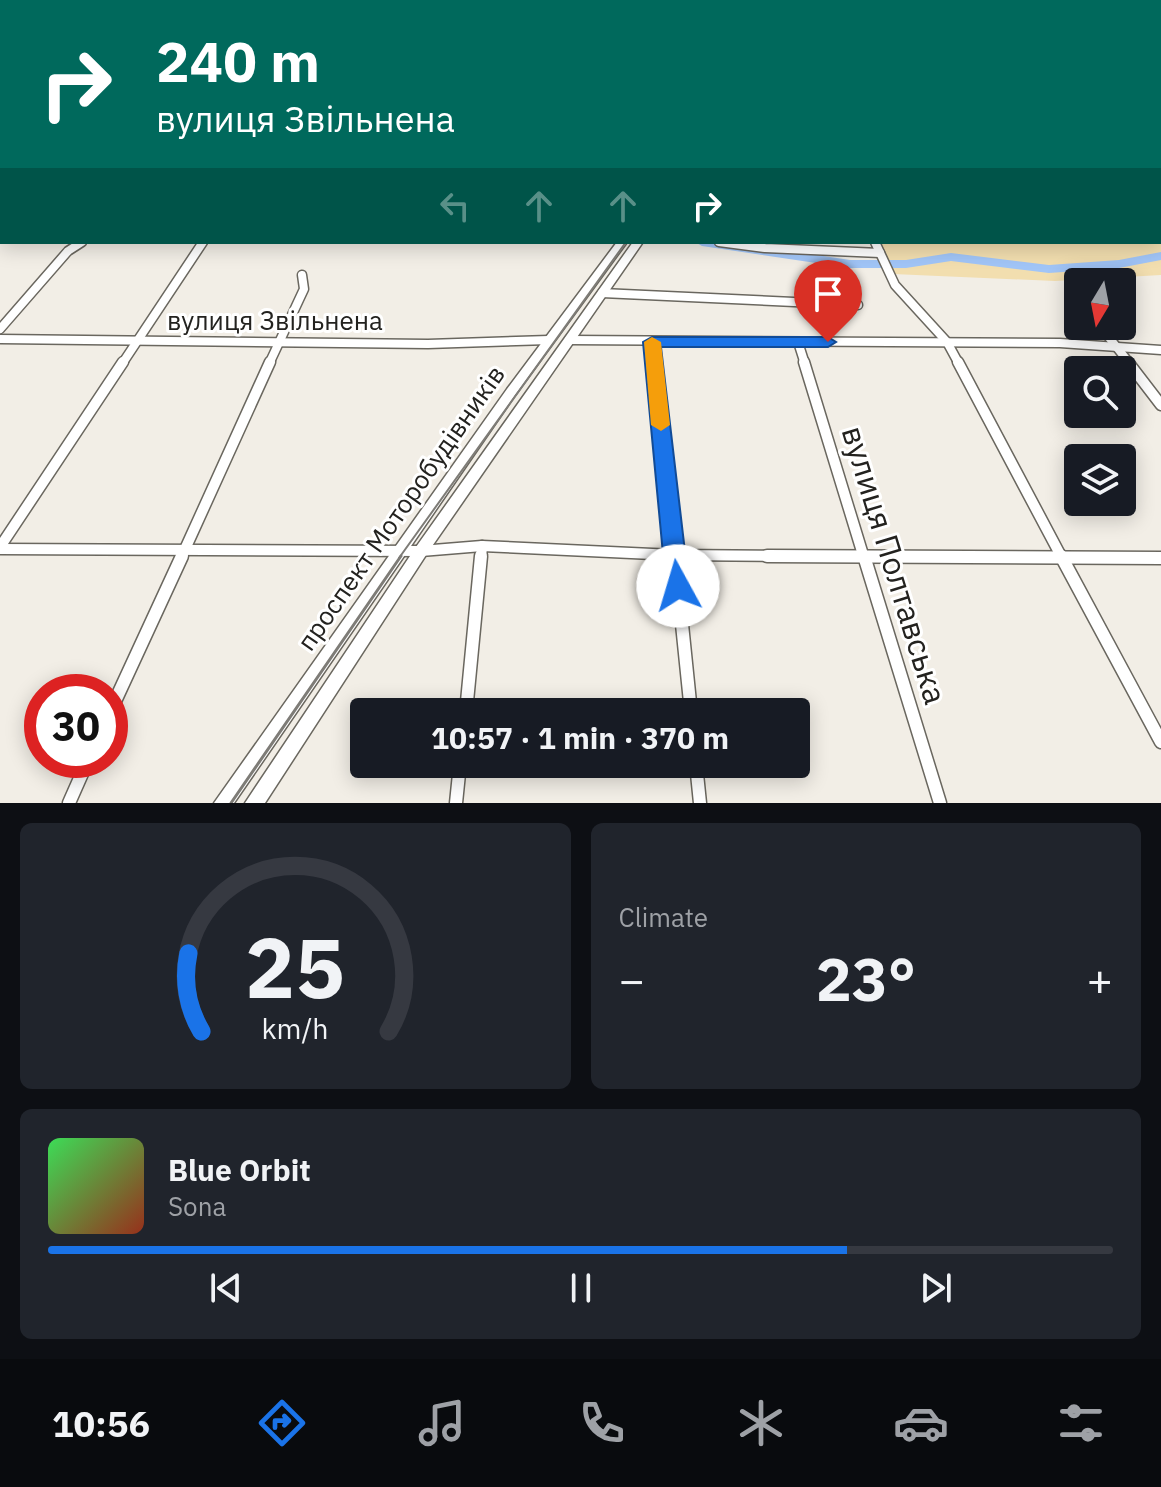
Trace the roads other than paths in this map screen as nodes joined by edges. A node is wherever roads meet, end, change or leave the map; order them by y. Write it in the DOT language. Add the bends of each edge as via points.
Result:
graph roads {
  1 [pos="79,244"];
  2 [pos="202,244"];
  3 [pos="631,244"];
  4 [pos="631,244"];
  5 [pos="747,244"];
  6 [pos="876,244"];
  7 [pos="880,253"];
  8 [pos="302,275"];
  9 [pos="602,293"];
  10 [pos="858,305"];
  11 [pos="0,329"];
  12 [pos="0,339"];
  13 [pos="549,340"];
  14 [pos="569,340"];
  15 [pos="1111,340"];
  16 [pos="280,341"];
  17 [pos="137,342"];
  18 [pos="652,342"];
  19 [pos="798,342"];
  20 [pos="947,342"];
  21 [pos="1118,348"];
  22 [pos="1161,350"];
  23 [pos="1161,405"];
  24 [pos="482,546"];
  25 [pos="0,548"];
  26 [pos="185,549"];
  27 [pos="400,551"];
  28 [pos="421,551"];
  29 [pos="674,555"];
  30 [pos="864,555"];
  31 [pos="1063,557"];
  32 [pos="1161,558"];
  33 [pos="127,674"];
  34 [pos="467,698"];
  35 [pos="689,698"];
  36 [pos="1161,742"];
  37 [pos="80,778"];
  38 [pos="459,778"];
  39 [pos="697,778"];
  40 [pos="69,803"];
  41 [pos="223,803"];
  42 [pos="254,803"];
  43 [pos="456,803"];
  44 [pos="700,803"];
  45 [pos="940,803"];
  1 -- 11 [label="street"];
  2 -- 17 [label="street"];
  3 -- 9 [label="main road, проспект Моторобудівників"];
  4 -- 13 [label="main road, проспект Моторобудівників"];
  5 -- 7 [label="street"];
  6 -- 7 [label="street"];
  7 -- 20 [label="street" via="895,285"];
  8 -- 16 [label="street" via="304,289"];
  9 -- 10 [label="street"];
  9 -- 14 [label="main road, проспект Моторобудівників"];
  12 -- 17 [label="street, вулиця Звільнена"];
  13 -- 16 [label="street, вулиця Звільнена"];
  13 -- 27 [label="main road, проспект Моторобудівників"];
  14 -- 18 [label="street"];
  14 -- 28 [label="main road, проспект Моторобудівників"];
  15 -- 21 [label="street"];
  16 -- 17 [label="street, вулиця Звільнена"];
  16 -- 26 [label="street"];
  17 -- 25 [label="street"];
  18 -- 19 [label="street"];
  18 -- 29 [label="street"];
  19 -- 20 [label="street"];
  19 -- 30 [label="street, вулиця Полтавська"];
  20 -- 21 [label="street"];
  20 -- 31 [label="street"];
  21 -- 22 [label="street"];
  21 -- 23 [label="street"];
  24 -- 28 [label="street"];
  24 -- 29 [label="street"];
  24 -- 34 [label="street"];
  25 -- 26 [label="street"];
  26 -- 27 [label="street"];
  26 -- 33 [label="street"];
  27 -- 28 [label="street"];
  27 -- 41 [label="main road, проспект Моторобудівників"];
  28 -- 42 [label="main road, проспект Моторобудівників"];
  29 -- 30 [label="street"];
  29 -- 35 [label="street"];
  30 -- 31 [label="street"];
  30 -- 45 [label="street, вулиця Полтавська"];
  31 -- 32 [label="street"];
  31 -- 36 [label="street"];
  37 -- 40 [label="street"];
  38 -- 43 [label="street"];
  39 -- 44 [label="street"];
}
